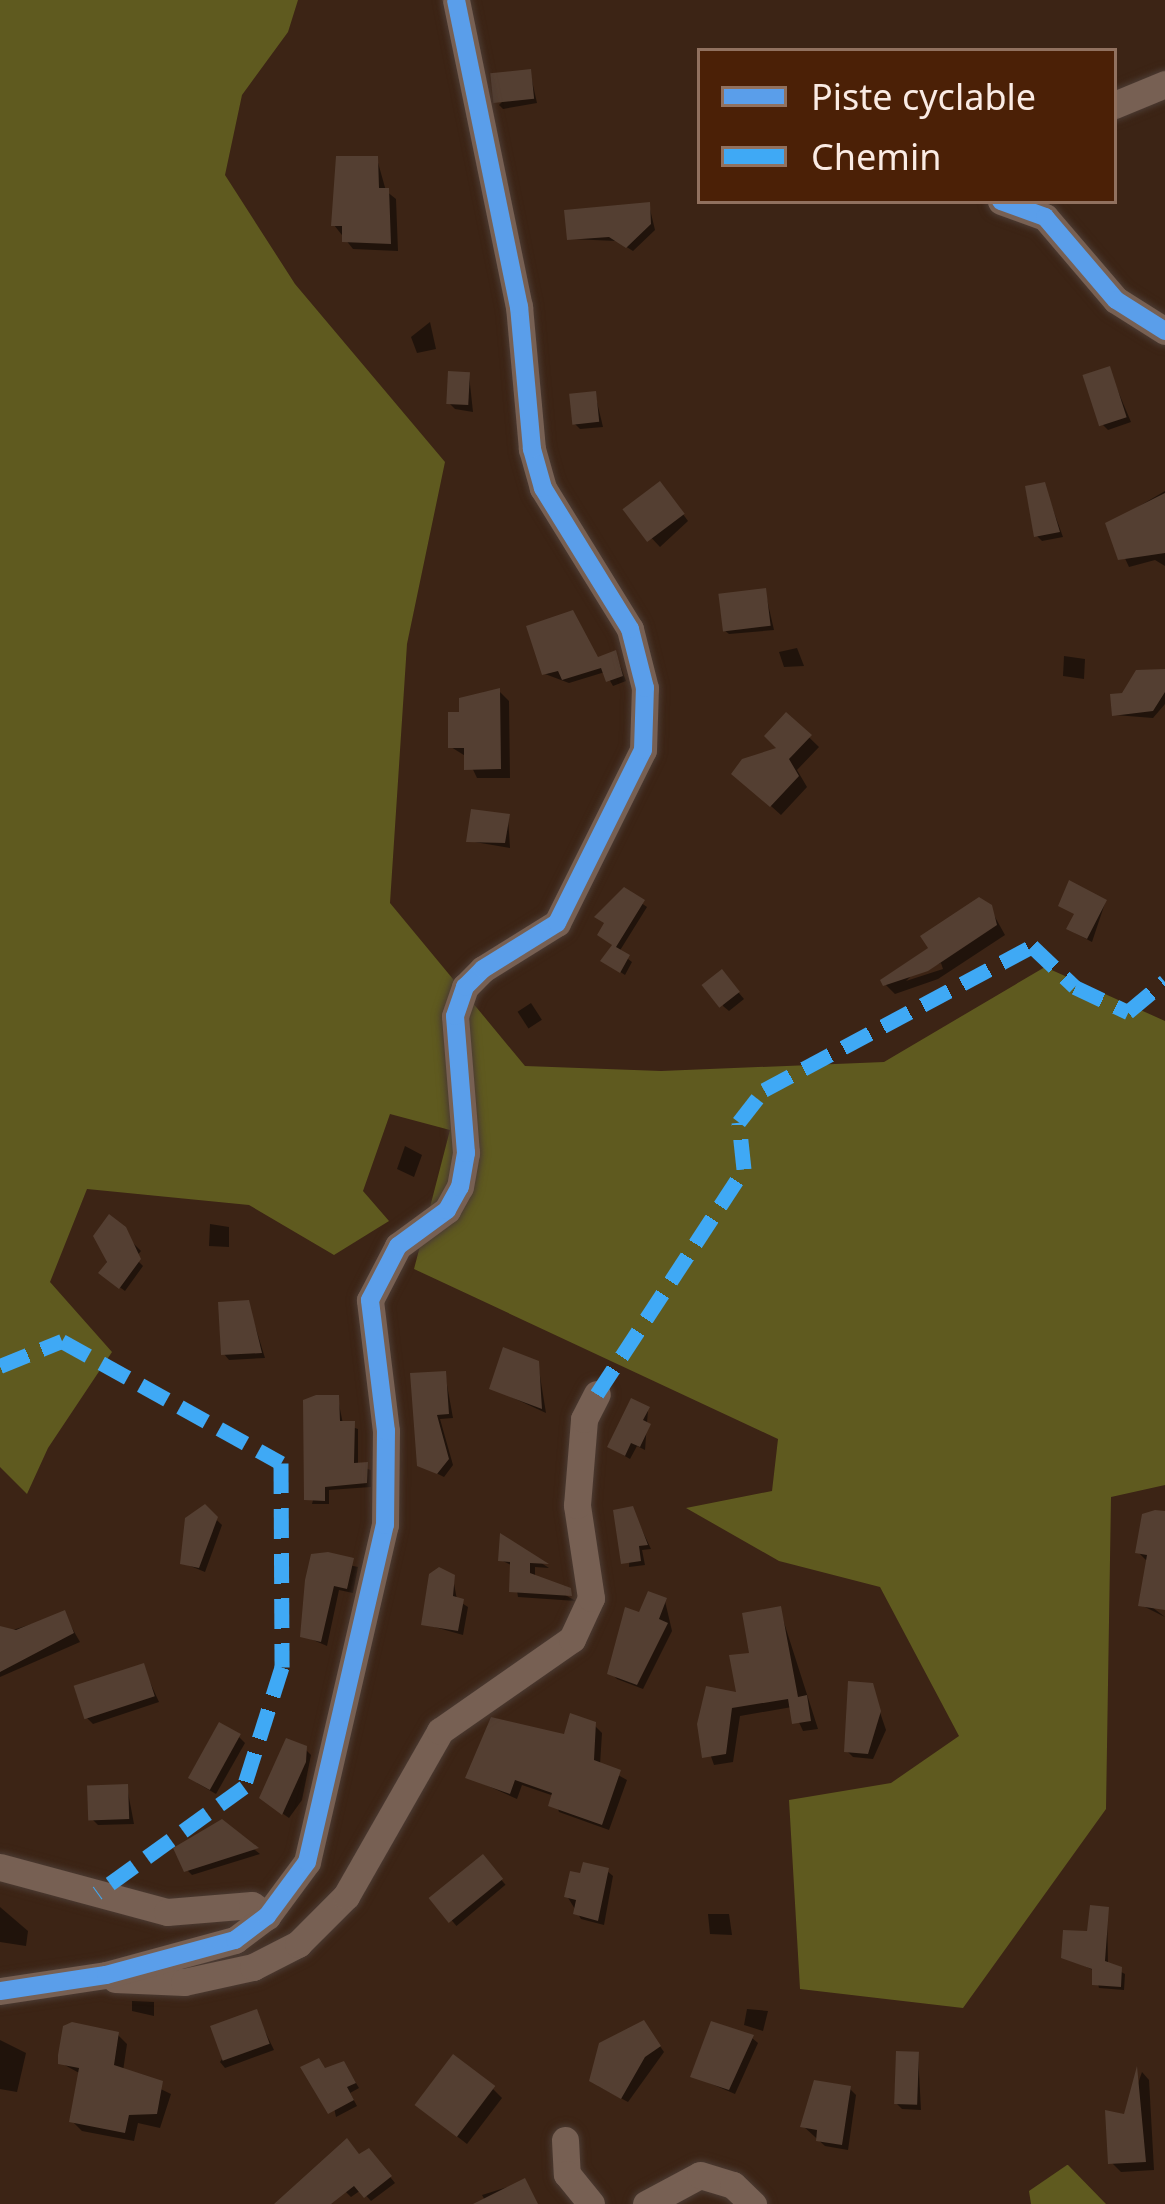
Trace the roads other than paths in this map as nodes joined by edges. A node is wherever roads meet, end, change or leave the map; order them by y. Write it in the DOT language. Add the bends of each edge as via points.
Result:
graph roads {
  1 [pos="456,0"];
  2 [pos="1165,84"];
  3 [pos="1117,104"];
  4 [pos="1009,204"];
  5 [pos="1165,331"];
  6 [pos="597,1394"];
  7 [pos="0,1867"];
  8 [pos="267,1916"];
  9 [pos="106,1975"];
  10 [pos="0,1991"];
  11 [pos="565,2140"];
  12 [pos="591,2204"];
  13 [pos="646,2204"];
  14 [pos="753,2204"];
  1 -- 8 [label="street" via="519,307 532,449 543,488 630,629 645,688 643,750 564,912 539,938 483,969 454,1016 466,1153 460,1186 447,1210 398,1246 370,1300 386,1431 385,1526 324,1814 307,1862"];
  2 -- 3 [label="street"];
  4 -- 5 [label="street" via="1045,218 1116,300"];
  6 -- 9 [label="street" via="584,1420 577,1505 591,1598 572,1639 440,1731 346,1896 298,1944 253,1967 184,1982 123,1983"];
  7 -- 8 [label="street" via="167,1912 252,1905"];
  8 -- 9 [label="street" via="235,1940"];
  9 -- 10 [label="street"];
  11 -- 12 [label="street" via="567,2174"];
  13 -- 14 [label="street" via="700,2175 733,2185"];
}
